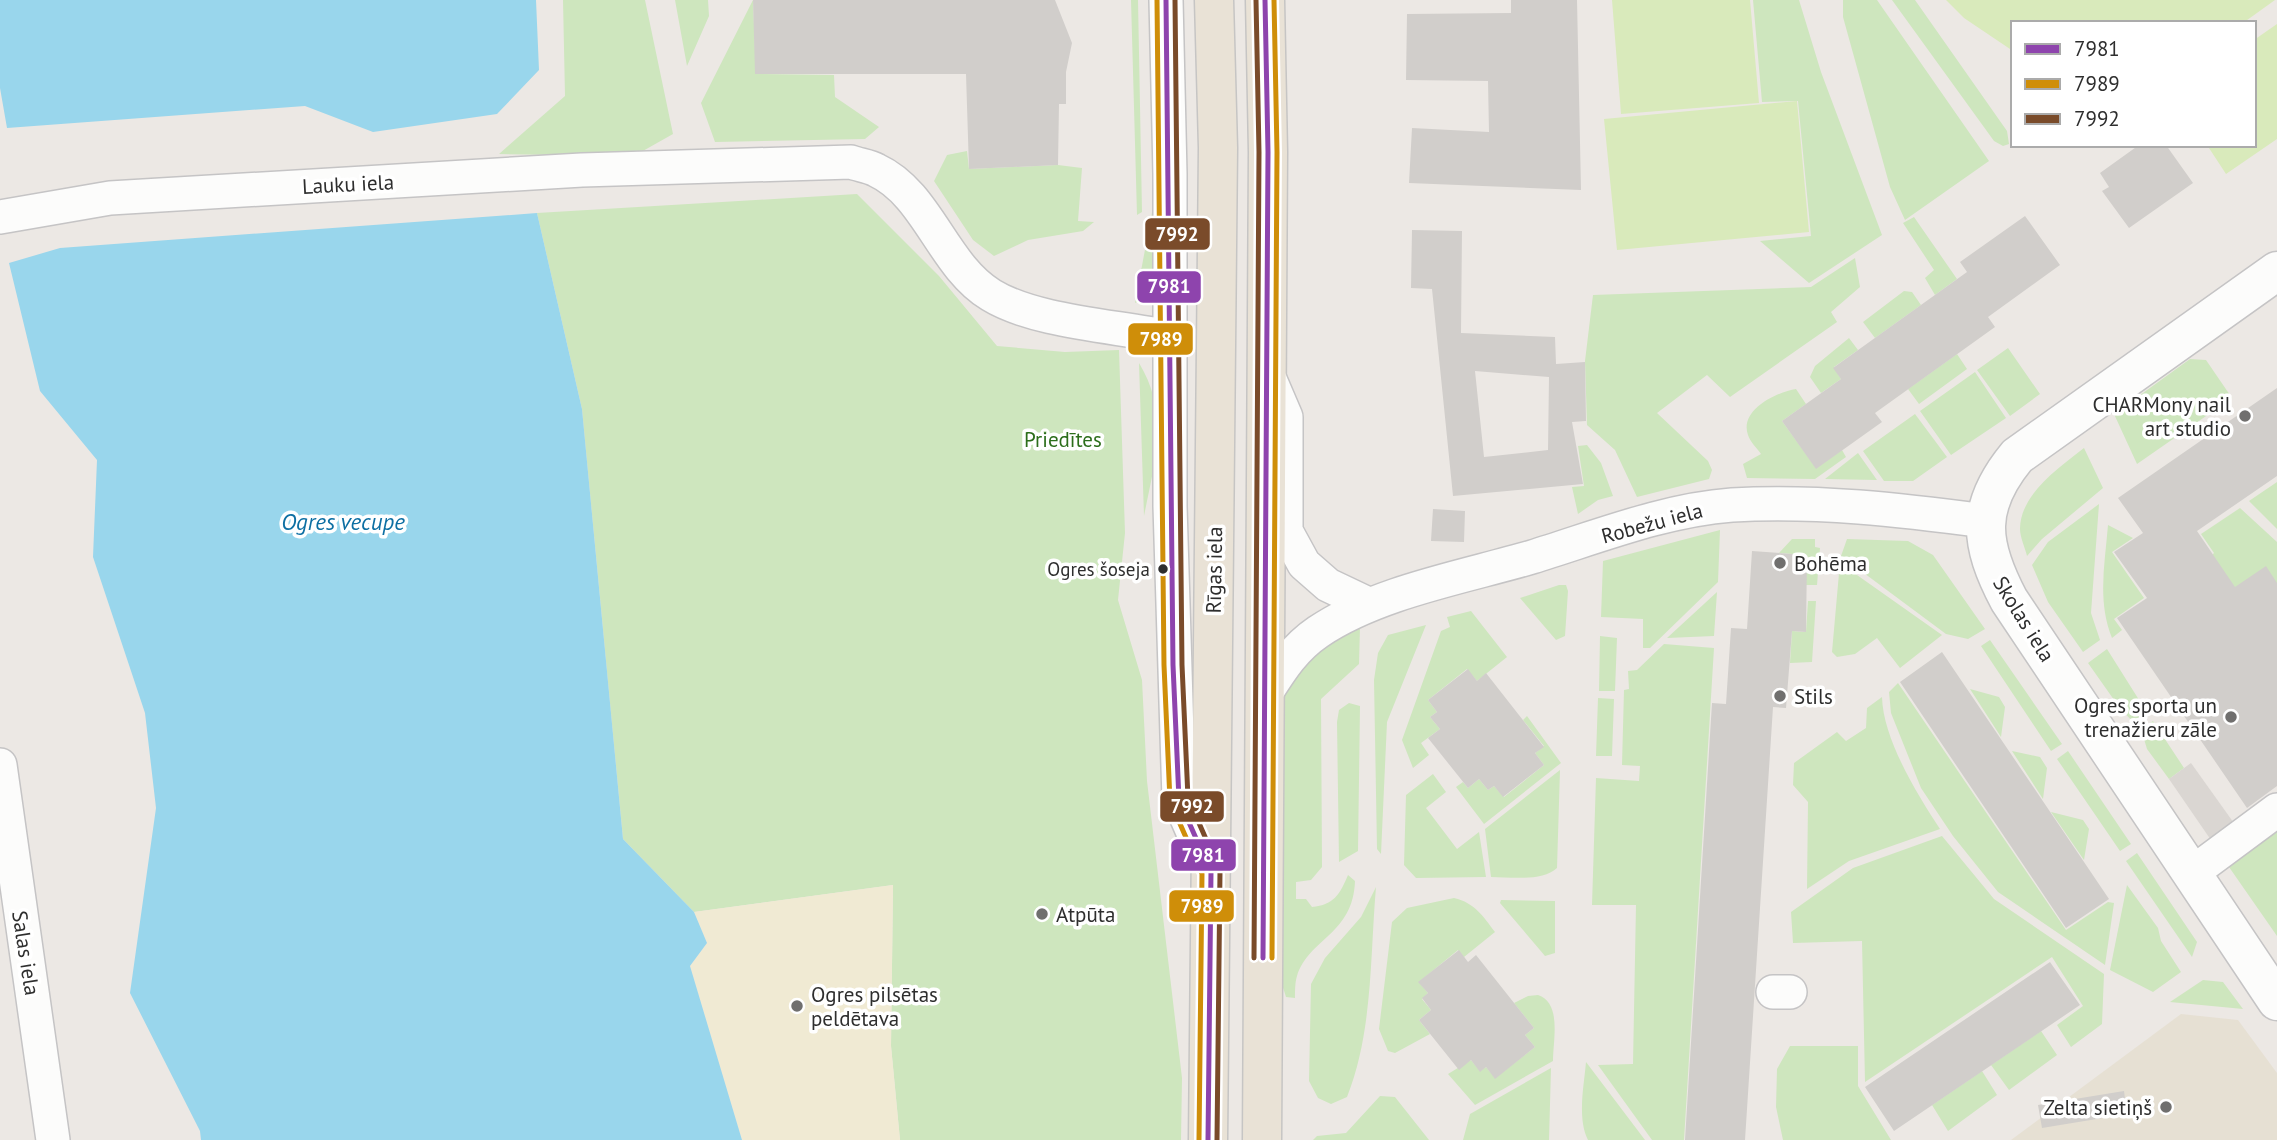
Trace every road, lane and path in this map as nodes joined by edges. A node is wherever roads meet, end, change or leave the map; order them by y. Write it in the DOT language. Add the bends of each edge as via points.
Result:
graph roads {
  1 [pos="1166,0"];
  2 [pos="1214,0"];
  3 [pos="1265,0"];
  4 [pos="0,217"];
  5 [pos="2277,271"];
  6 [pos="1168,337"];
  7 [pos="1268,374"];
  8 [pos="1985,521"];
  9 [pos="1368,604"];
  10 [pos="1264,696"];
  11 [pos="0,765"];
  12 [pos="2277,810"];
  13 [pos="1211,872"];
  14 [pos="2192,873"];
  15 [pos="11,935"];
  16 [pos="2277,1002"];
  17 [pos="53,1140"];
  18 [pos="1208,1140"];
  19 [pos="1262,1140"];
  1 -- 6 [label="street"];
  2 -- 13 [label="highway, Rīgas iela" via="1218,148"];
  3 -- 7 [label="highway"];
  4 -- 6 [label="street, Lauku iela" via="110,198 851,162 877,170 922,211 957,265 990,295 1030,312"];
  5 -- 8 [label="main road, Skolas iela" via="2017,456 1999,478"];
  6 -- 13 [label="street" via="1172,665 1179,800"];
  7 -- 9 [label="street" via="1286,417 1286,531 1304,564 1328,585"];
  7 -- 10 [label="highway"];
  8 -- 9 [label="street, Robežu iela" via="1900,509 1700,508"];
  8 -- 14 [label="main road, Skolas iela" via="1994,571 2009,600"];
  9 -- 10 [label="street, Robežu iela" via="1318,632 1289,655"];
  10 -- 19 [label="highway"];
  11 -- 15 [label="street, Salas iela"];
  12 -- 14 [label="street"];
  13 -- 18 [label="highway, Rīgas iela"];
  14 -- 16 [label="main road, Skolas iela"];
  15 -- 17 [label="street, Salas iela"];
}
